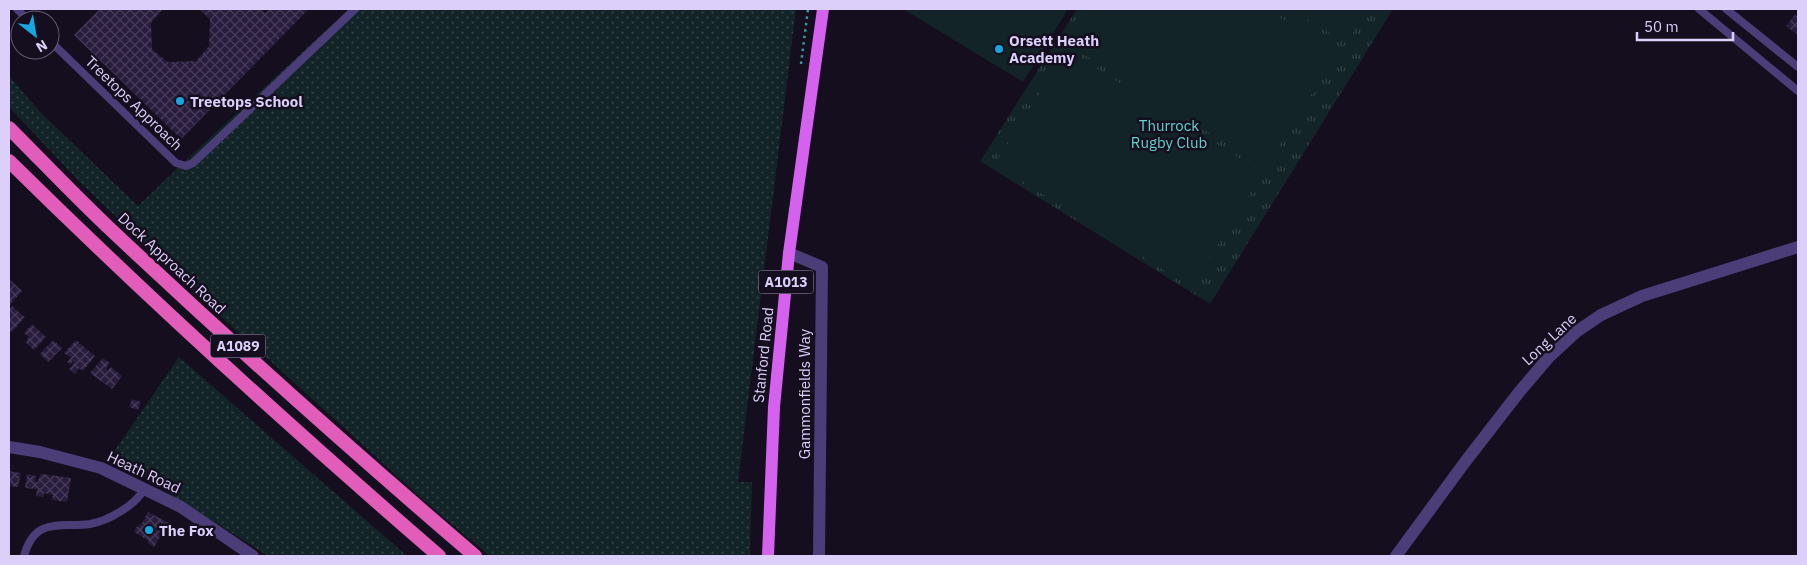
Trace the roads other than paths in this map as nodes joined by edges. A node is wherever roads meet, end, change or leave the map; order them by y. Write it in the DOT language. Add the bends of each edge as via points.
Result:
graph roads {
  1 [pos="356,9"];
  2 [pos="823,9"];
  3 [pos="1699,9"];
  4 [pos="1726,9"];
  5 [pos="60,51"];
  6 [pos="1798,68"];
  7 [pos="1798,91"];
  8 [pos="9,128"];
  9 [pos="9,161"];
  10 [pos="1798,247"];
  11 [pos="789,253"];
  12 [pos="9,447"];
  13 [pos="144,489"];
  14 [pos="24,556"];
  15 [pos="253,556"];
  16 [pos="439,556"];
  17 [pos="474,556"];
  18 [pos="768,556"];
  19 [pos="820,556"];
  20 [pos="1396,556"];
  1 -- 5 [label="lane, Treetops Approach" via="194,163 186,166 176,162"];
  2 -- 11 [label="main road, Stanford Road / A1013"];
  3 -- 7 [label="lane"];
  4 -- 6 [label="lane"];
  8 -- 17 [label="highway, Dock Approach Road / A1089" via="107,226 216,327"];
  9 -- 16 [label="highway, A1089" via="199,343"];
  10 -- 20 [label="street, Long Lane" via="1642,296 1576,332 1520,391"];
  11 -- 18 [label="main road, Stanford Road / A1013" via="774,407"];
  11 -- 19 [label="street, Gammonfields Way" via="822,267"];
  12 -- 13 [label="street, Heath Road" via="102,468"];
  13 -- 14 [label="lane" via="135,502 104,520 92,524 48,526 31,541"];
  13 -- 15 [label="street, Heath Road" via="181,507"];
}
